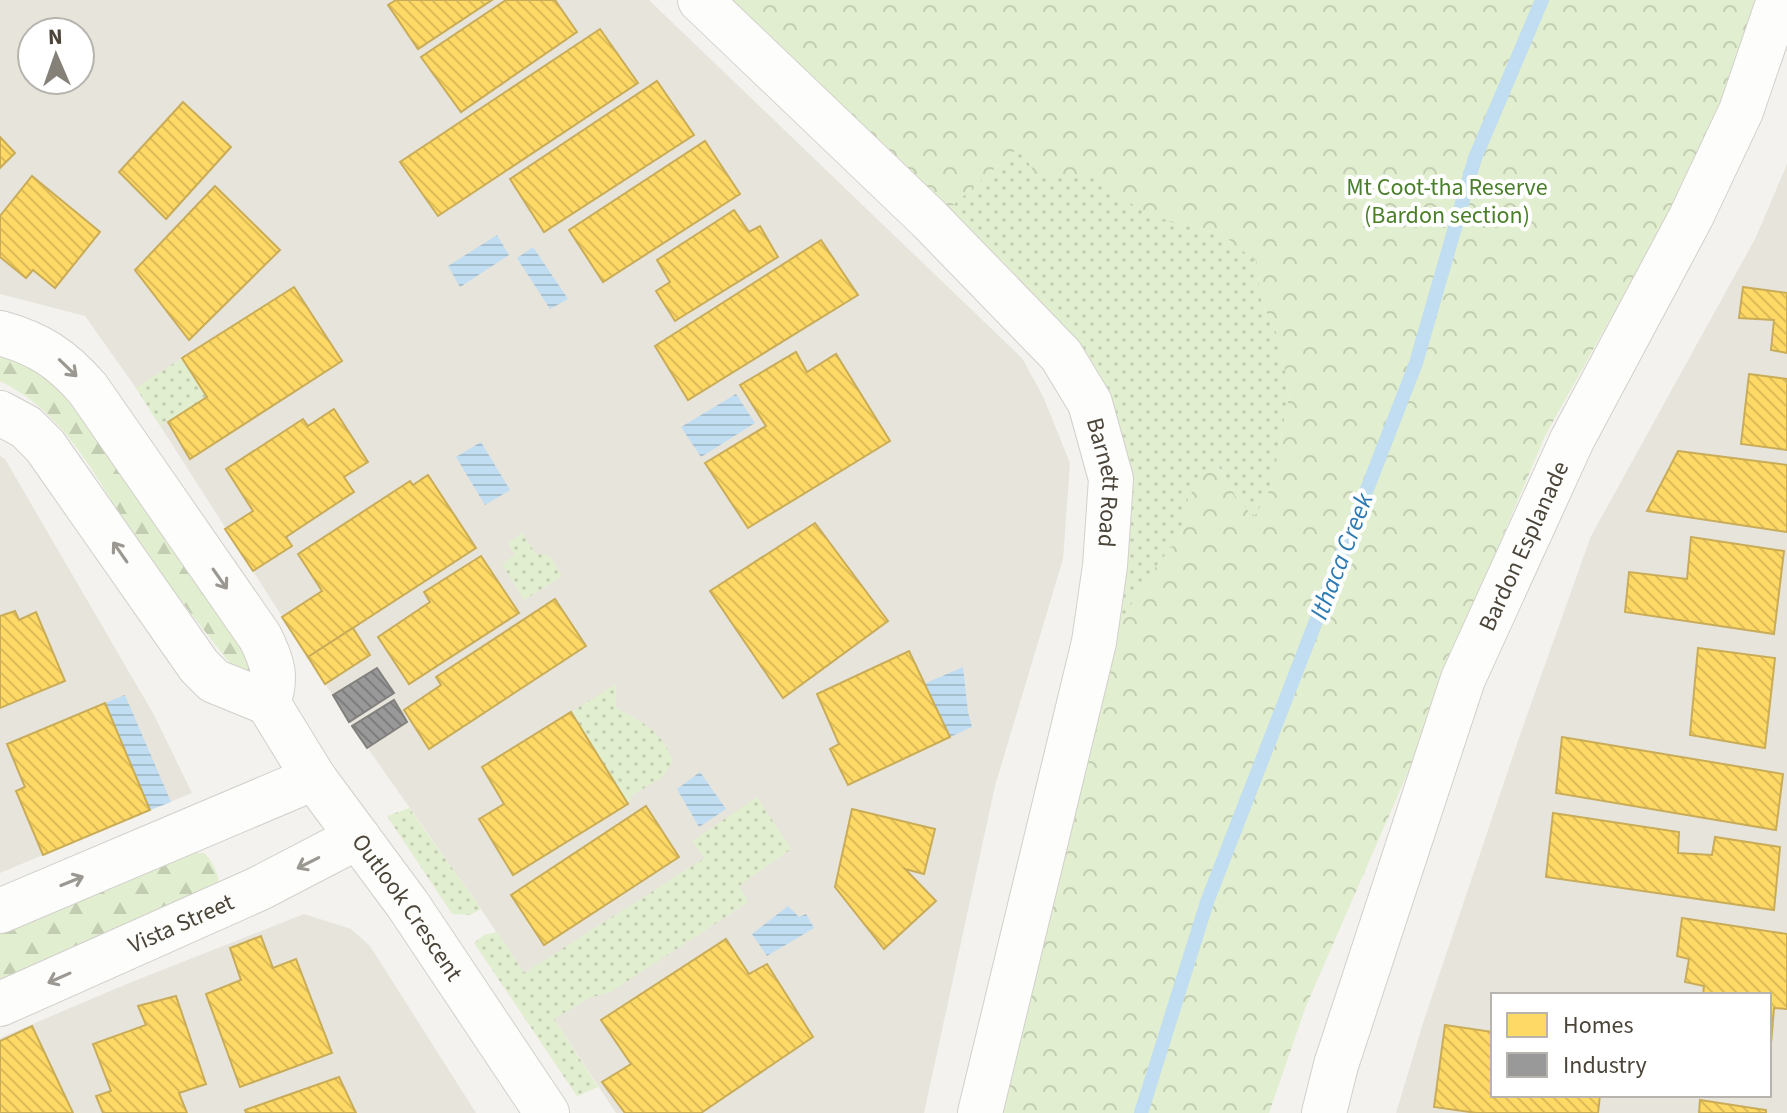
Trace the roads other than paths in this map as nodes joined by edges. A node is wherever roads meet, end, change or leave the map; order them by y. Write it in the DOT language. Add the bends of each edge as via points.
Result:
graph roads {
  1 [pos="700,0"];
  2 [pos="1779,0"];
  3 [pos="0,333"];
  4 [pos="0,413"];
  5 [pos="268,703"];
  6 [pos="314,778"];
  7 [pos="358,837"];
  8 [pos="0,911"];
  9 [pos="0,1004"];
  10 [pos="547,1113"];
  11 [pos="980,1113"];
  12 [pos="1324,1113"];
  1 -- 11 [label="street, Barnett Road" via="929,219 1061,355 1090,403 1111,479 1094,642"];
  2 -- 12 [label="street, Bardon Esplanade" via="1735,124 1572,440 1463,679"];
  3 -- 5 [label="street, one-way" via="48,352 88,389 260,637 275,670"];
  5 -- 4 [label="street, one-way" via="214,681 199,666 45,446 26,427"];
  5 -- 6 [label="street, Outlook Crescent"];
  6 -- 7 [label="street, Outlook Crescent"];
  8 -- 6 [label="street, one-way"];
  7 -- 9 [label="street, Vista Street, one-way" via="247,894"];
  7 -- 10 [label="street, Outlook Crescent"];
}
